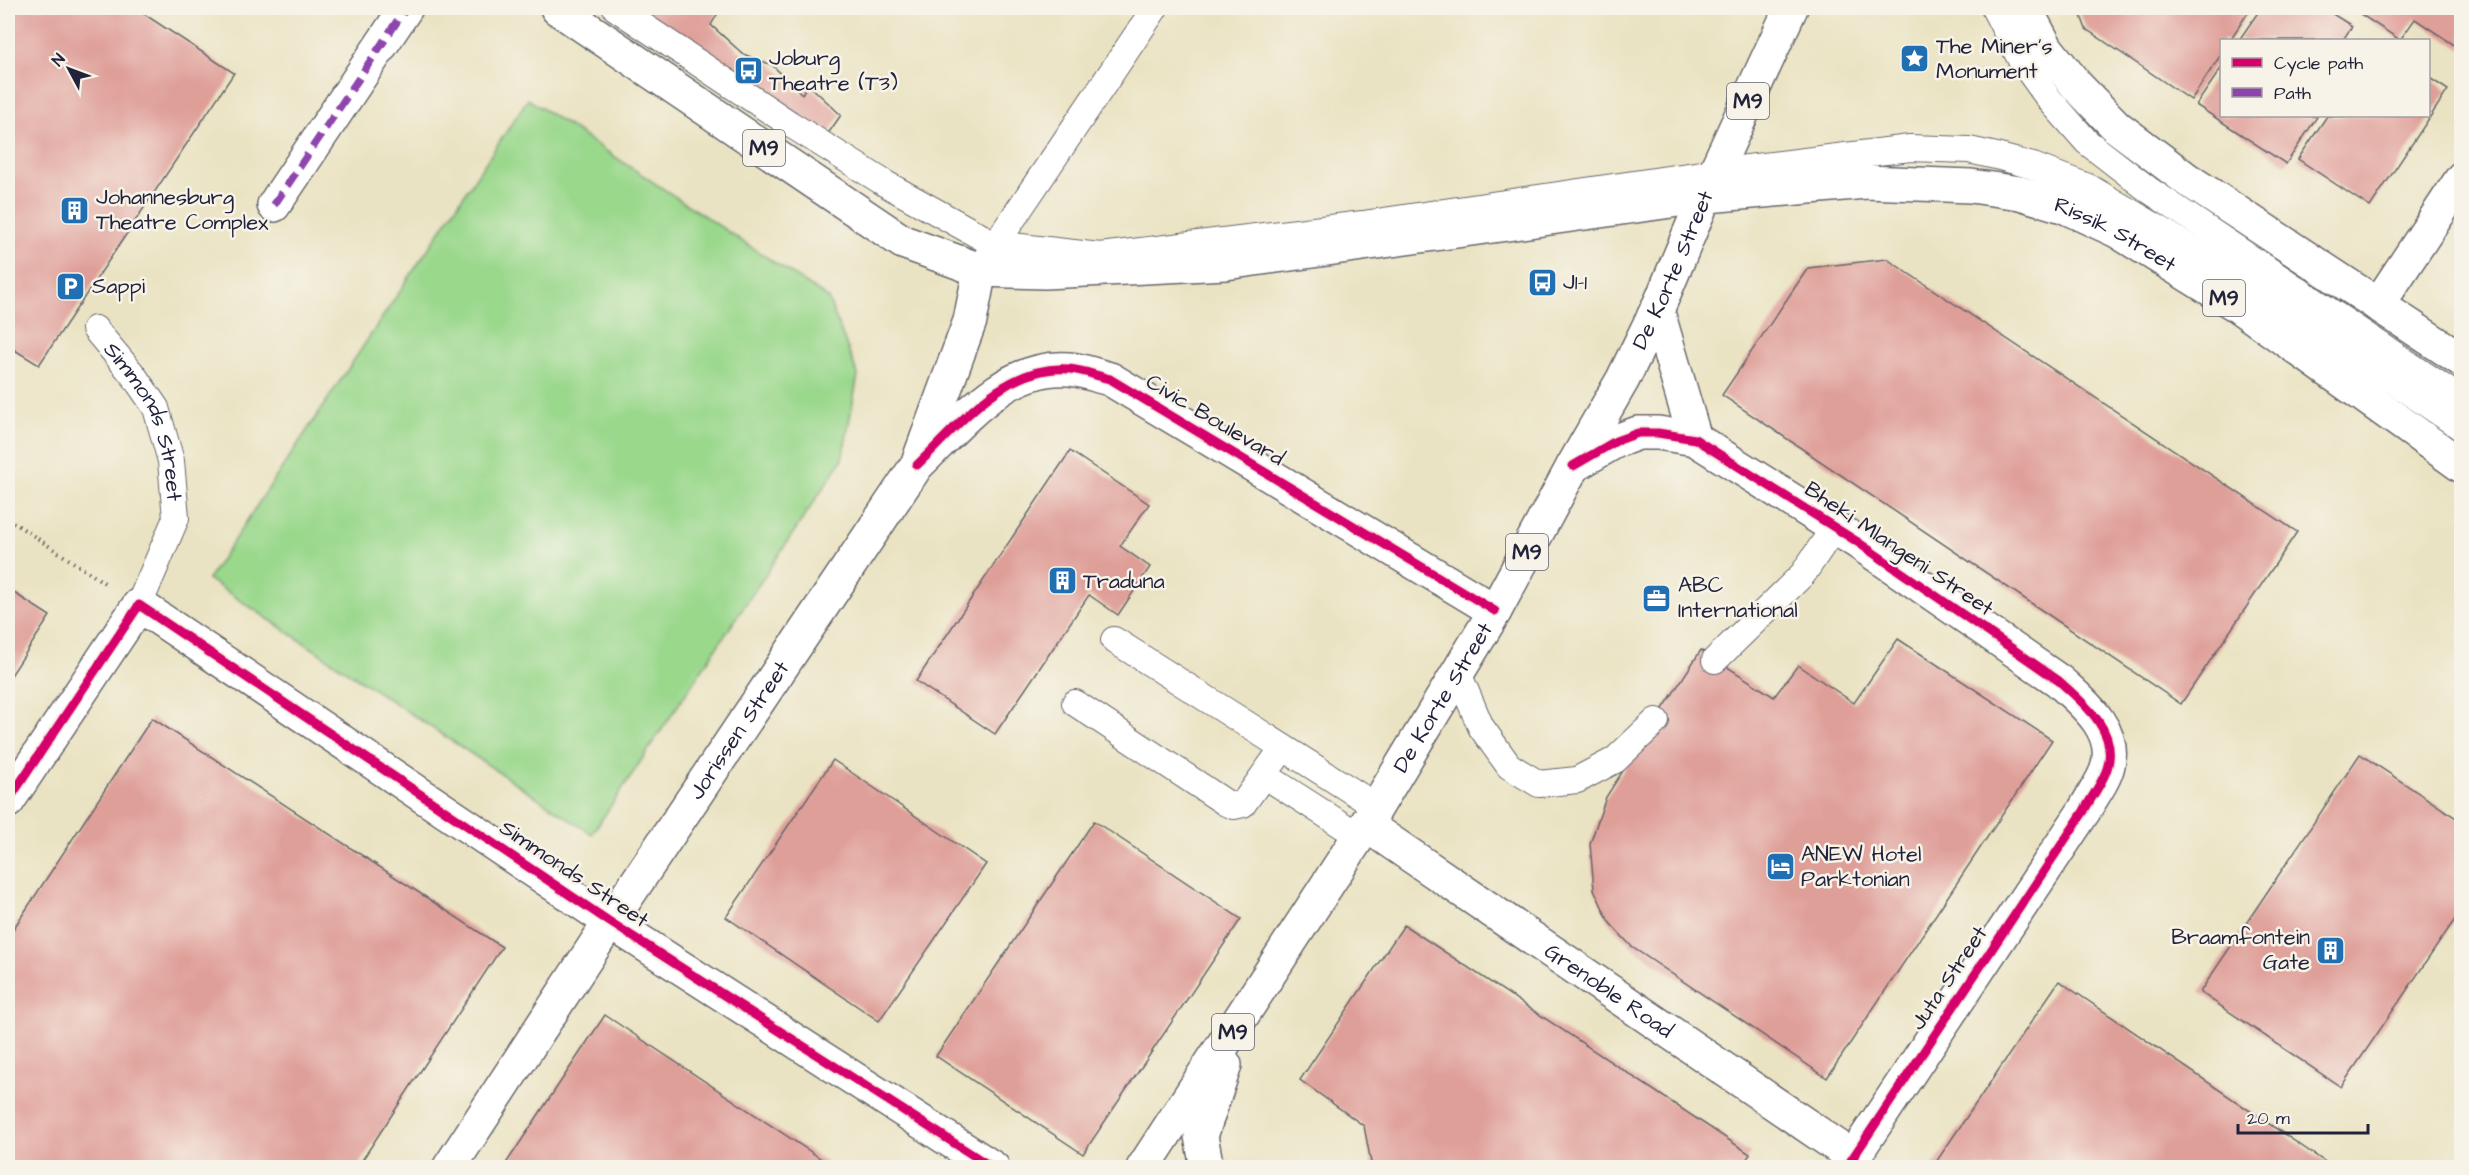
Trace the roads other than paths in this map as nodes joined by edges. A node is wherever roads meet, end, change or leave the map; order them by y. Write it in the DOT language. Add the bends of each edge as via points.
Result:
graph roads {
  1 [pos="406,8"];
  2 [pos="557,8"];
  3 [pos="616,8"];
  4 [pos="1155,8"];
  5 [pos="1791,8"];
  6 [pos="1994,8"];
  7 [pos="2025,8"];
  8 [pos="2462,178"];
  9 [pos="1711,184"];
  10 [pos="274,205"];
  11 [pos="987,257"];
  12 [pos="2378,305"];
  13 [pos="1657,309"];
  14 [pos="95,329"];
  15 [pos="2462,360"];
  16 [pos="2462,400"];
  17 [pos="2462,428"];
  18 [pos="1695,439"];
  19 [pos="917,465"];
  20 [pos="1573,466"];
  21 [pos="2462,466"];
  22 [pos="1834,528"];
  23 [pos="139,605"];
  24 [pos="1496,611"];
  25 [pos="1114,640"];
  26 [pos="1716,660"];
  27 [pos="1458,673"];
  28 [pos="1075,703"];
  29 [pos="1656,721"];
  30 [pos="1283,748"];
  31 [pos="1264,776"];
  32 [pos="8,801"];
  33 [pos="2084,811"];
  34 [pos="1367,823"];
  35 [pos="610,922"];
  36 [pos="1239,1023"];
  37 [pos="1849,1162"];
  38 [pos="449,1167"];
  39 [pos="993,1167"];
  40 [pos="1143,1167"];
  41 [pos="1207,1167"];
  1 -- 10 [label="main road"];
  2 -- 11 [label="main road, M9" via="903,242"];
  3 -- 11 [label="lane" via="886,184"];
  4 -- 11 [label="lane"];
  5 -- 9 [label="main road, De Korte Street / M9"];
  6 -- 16 [label="lane" via="2021,60 2087,142 2149,190"];
  7 -- 12 [label="main road" via="2047,49 2117,127 2186,178"];
  8 -- 12 [label="main road"];
  9 -- 11 [label="main road, M9" via="1226,263 1045,272"];
  9 -- 13 [label="main road, De Korte Street / M9"];
  9 -- 17 [label="lane" via="1910,148 1969,150 2033,166 2088,187 2161,230 2301,318"];
  9 -- 21 [label="main road, Rissik Street / M9" via="1866,182 1971,186 2019,193 2063,206 2117,231 2238,306"];
  11 -- 19 [label="main road, Jorissen Street" via="970,321"];
  12 -- 15 [label="main road"];
  13 -- 18 [label="main road"];
  13 -- 20 [label="main road, De Korte Street / M9" via="1623,379"];
  14 -- 23 [label="lane, Simmonds Street" via="156,408 171,461 176,518"];
  18 -- 20 [label="main road, Bheki Mlangeni Street" via="1638,433"];
  18 -- 22 [label="main road, Bheki Mlangeni Street"];
  19 -- 24 [label="main road, Civic Boulevard" via="989,396 1030,373 1069,369 1110,379"];
  19 -- 35 [label="main road, Jorissen Street"];
  20 -- 24 [label="main road, De Korte Street / M9"];
  22 -- 26 [label="lane" via="1803,574"];
  22 -- 33 [label="main road, Bheki Mlangeni Street" via="2059,681 2087,707 2109,745 2108,766"];
  23 -- 32 [label="main road"];
  23 -- 35 [label="main road, Simmonds Street"];
  24 -- 27 [label="main road, De Korte Street / M9"];
  25 -- 30 [label="lane"];
  27 -- 29 [label="lane" via="1481,727 1509,766 1539,784 1576,780 1615,760"];
  27 -- 34 [label="main road, De Korte Street / M9"];
  28 -- 31 [label="lane" via="1226,803 1244,804"];
  30 -- 31 [label="lane"];
  30 -- 34 [label="lane"];
  31 -- 34 [label="lane"];
  33 -- 37 [label="main road, Juta Street"];
  34 -- 36 [label="main road, De Korte Street / M9"];
  34 -- 37 [label="main road, Grenoble Road"];
  35 -- 38 [label="main road, Jorissen Street"];
  35 -- 39 [label="main road, Simmonds Street"];
  36 -- 40 [label="main road, De Korte Street / M9"];
  36 -- 41 [label="main road" via="1201,1136"];
}
